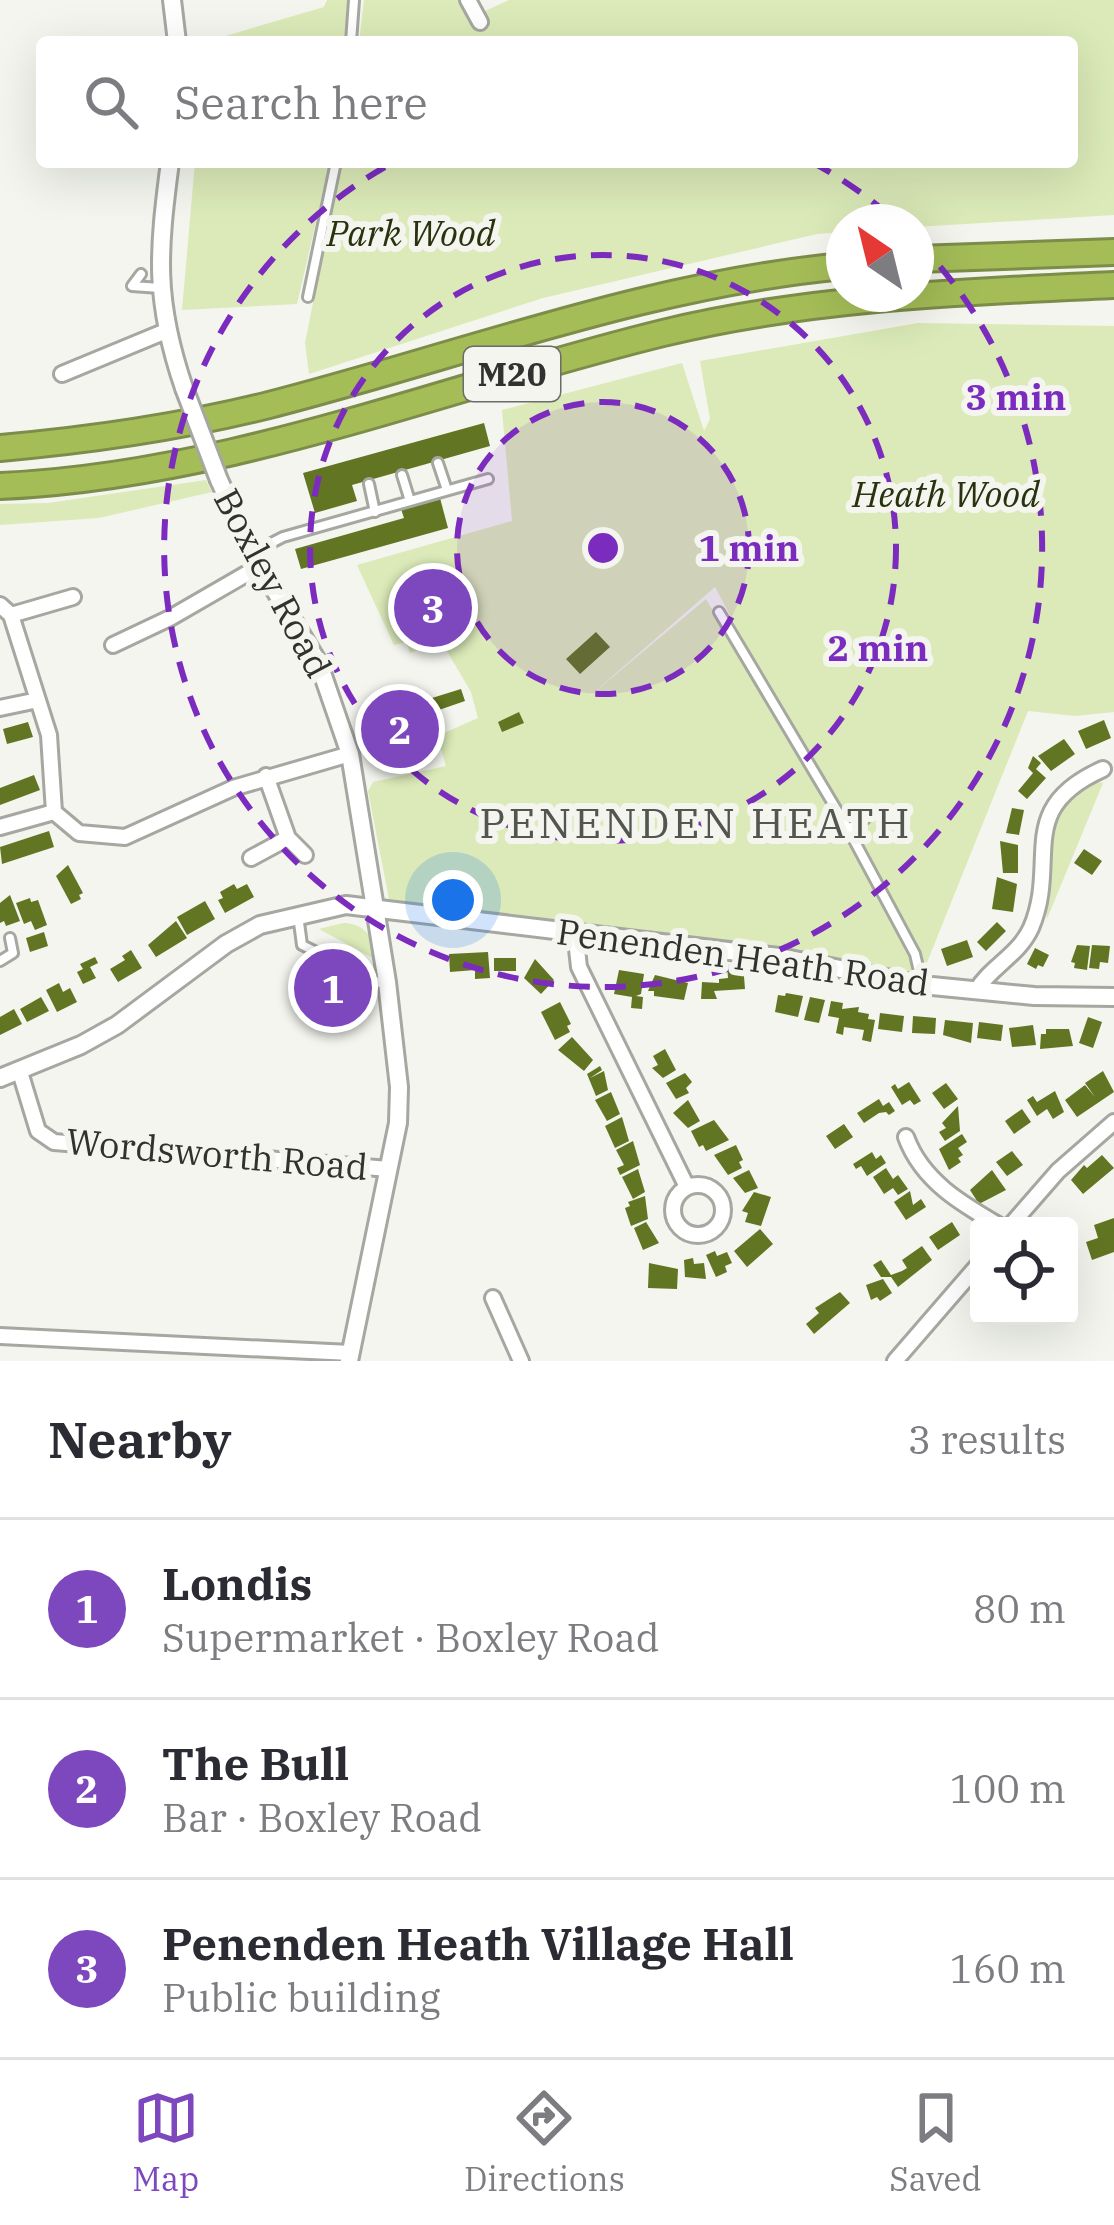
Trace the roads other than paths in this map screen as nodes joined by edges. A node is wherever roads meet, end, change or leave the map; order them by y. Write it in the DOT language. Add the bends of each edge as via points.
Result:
graph roads {
  1 [pos="172,0"];
  2 [pos="354,0"];
  3 [pos="468,0"];
  4 [pos="480,22"];
  5 [pos="176,36"];
  6 [pos="351,36"];
  7 [pos="170,168"];
  8 [pos="335,168"];
  9 [pos="1114,235"];
  10 [pos="1114,252"];
  11 [pos="958,256"];
  12 [pos="934,258"];
  13 [pos="826,268"];
  14 [pos="141,274"];
  15 [pos="1114,286"];
  16 [pos="160,288"];
  17 [pos="308,298"];
  18 [pos="166,331"];
  19 [pos="62,374"];
  20 [pos="0,448"];
  21 [pos="438,464"];
  22 [pos="402,475"];
  23 [pos="488,478"];
  24 [pos="369,484"];
  25 [pos="0,486"];
  26 [pos="447,490"];
  27 [pos="410,502"];
  28 [pos="375,512"];
  29 [pos="256,559"];
  30 [pos="73,597"];
  31 [pos="5,610"];
  32 [pos="719,612"];
  33 [pos="113,645"];
  34 [pos="38,700"];
  35 [pos="0,708"];
  36 [pos="350,754"];
  37 [pos="1103,770"];
  38 [pos="266,776"];
  39 [pos="54,812"];
  40 [pos="865,819"];
  41 [pos="0,827"];
  42 [pos="848,830"];
  43 [pos="288,838"];
  44 [pos="304,855"];
  45 [pos="251,858"];
  46 [pos="372,909"];
  47 [pos="298,914"];
  48 [pos="575,931"];
  49 [pos="10,938"];
  50 [pos="0,961"];
  51 [pos="387,982"];
  52 [pos="922,985"];
  53 [pos="976,991"];
  54 [pos="1114,997"];
  55 [pos="20,1072"];
  56 [pos="0,1078"];
  57 [pos="1114,1122"];
  58 [pos="906,1137"];
  59 [pos="389,1169"];
  60 [pos="687,1187"];
  61 [pos="985,1217"];
  62 [pos="1018,1217"];
  63 [pos="970,1274"];
  64 [pos="494,1298"];
  65 [pos="0,1336"];
  66 [pos="350,1357"];
  67 [pos="521,1361"];
  68 [pos="895,1361"];
  1 -- 5 [label="street"];
  2 -- 6 [label="lane"];
  3 -- 4 [label="street"];
  7 -- 16 [label="street, Boxley Road"];
  8 -- 17 [label="lane"];
  9 -- 11 [label="highway"];
  10 -- 11 [label="highway"];
  11 -- 12 [label="highway"];
  13 -- 20 [label="highway, M20" via="636,302 185,424"];
  14 -- 16 [label="lane" via="132,286"];
  15 -- 25 [label="highway, M20" via="914,295 746,316 245,450"];
  16 -- 18 [label="street, Boxley Road"];
  18 -- 19 [label="street"];
  18 -- 29 [label="street, Boxley Road, bridge"];
  21 -- 26 [label="lane"];
  22 -- 27 [label="lane"];
  23 -- 26 [label="lane"];
  24 -- 28 [label="lane"];
  26 -- 27 [label="lane"];
  27 -- 28 [label="lane"];
  28 -- 29 [label="lane" via="283,536"];
  29 -- 33 [label="street" via="170,618"];
  29 -- 36 [label="street, Boxley Road" via="319,664"];
  30 -- 31 [label="street"];
  31 -- 34 [label="street"];
  32 -- 42 [label="lane"];
  34 -- 35 [label="street"];
  34 -- 39 [label="street"];
  36 -- 38 [label="street"];
  36 -- 46 [label="street, Boxley Road"];
  37 -- 53 [label="street" via="1054,805 1037,913 1012,957"];
  38 -- 39 [label="street" via="125,837 79,833"];
  38 -- 43 [label="street"];
  39 -- 41 [label="street"];
  40 -- 42 [label="lane"];
  42 -- 52 [label="lane" via="915,954"];
  43 -- 44 [label="street"];
  43 -- 45 [label="street"];
  46 -- 47 [label="street, Penenden Heath Road"];
  46 -- 48 [label="street, Penenden Heath Road"];
  46 -- 51 [label="street, Boxley Road"];
  47 -- 51 [label="lane" via="302,945"];
  47 -- 55 [label="street, Penenden Heath Road" via="226,944 118,1024"];
  48 -- 52 [label="street, Penenden Heath Road"];
  48 -- 60 [label="street" via="579,967"];
  49 -- 50 [label="lane" via="13,952"];
  51 -- 59 [label="street, Boxley Road" via="399,1088"];
  52 -- 53 [label="street, Penenden Heath Road"];
  53 -- 54 [label="street, Penenden Heath Road"];
  55 -- 56 [label="street, Penenden Heath Road"];
  55 -- 59 [label="street, Wordsworth Road" via="38,1130 54,1142"];
  57 -- 62 [label="street"];
  58 -- 61 [label="street" via="948,1194"];
  59 -- 66 [label="street, Boxley Road"];
  63 -- 68 [label="street"];
  64 -- 67 [label="street"];
  65 -- 66 [label="street"];
}
